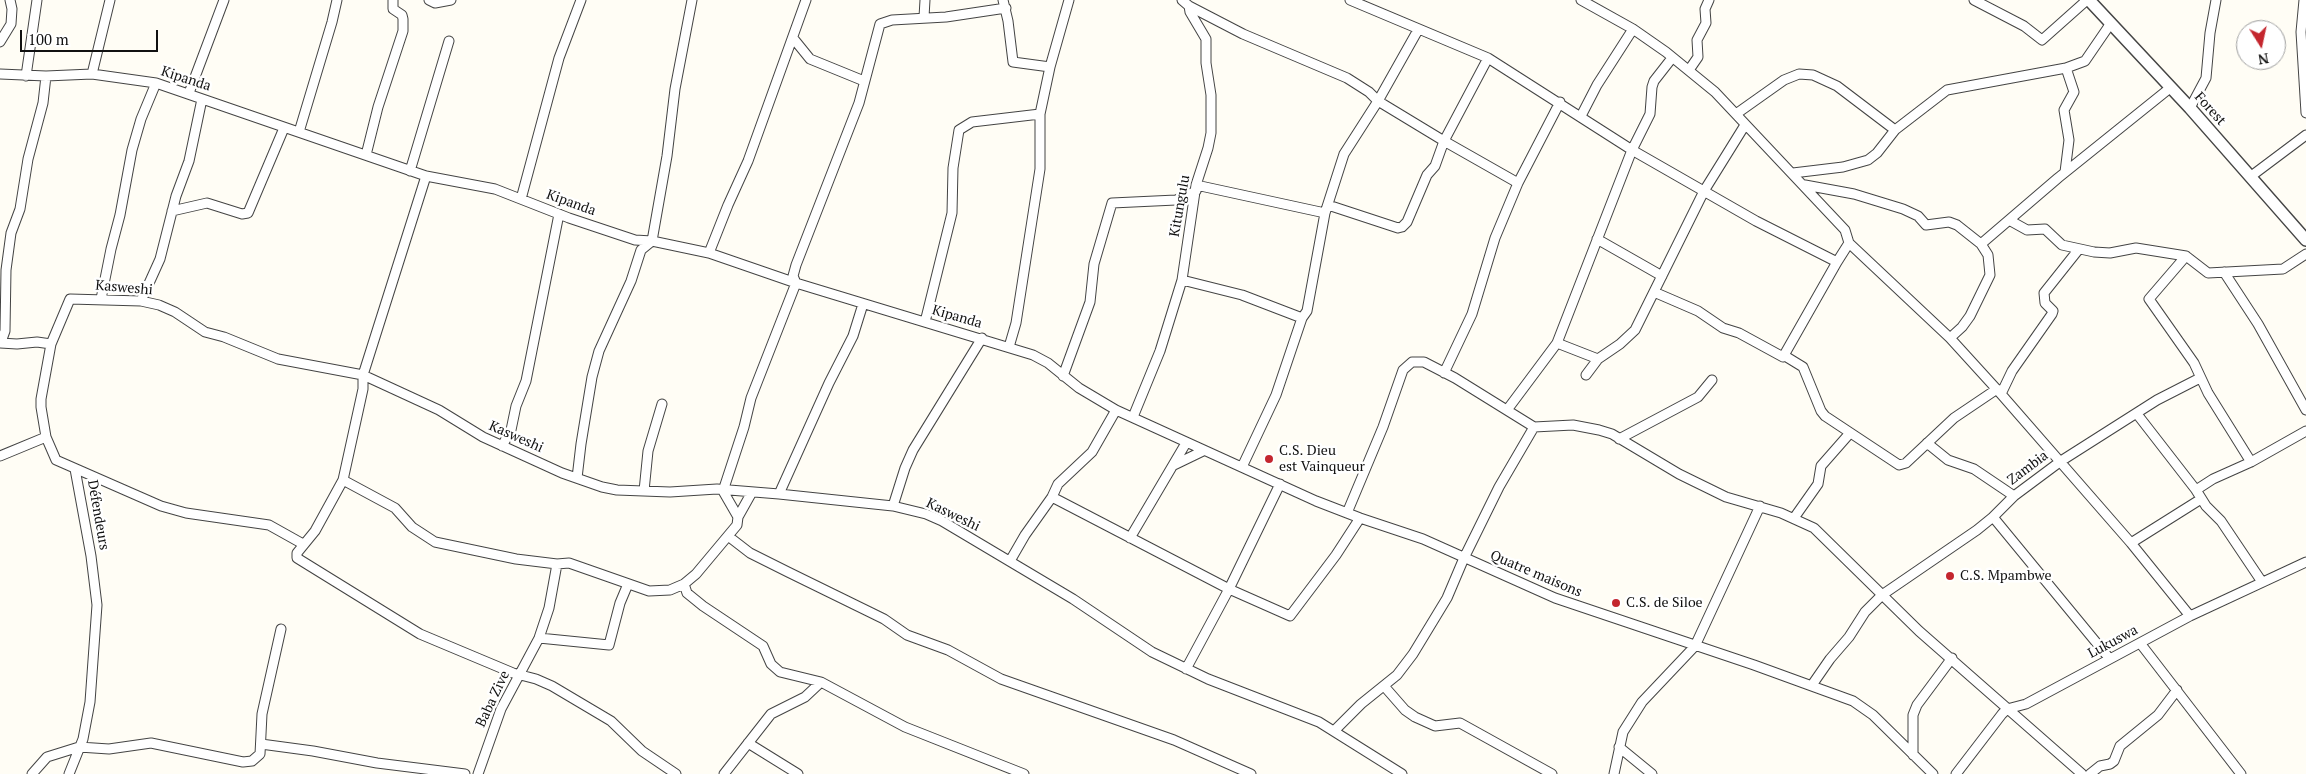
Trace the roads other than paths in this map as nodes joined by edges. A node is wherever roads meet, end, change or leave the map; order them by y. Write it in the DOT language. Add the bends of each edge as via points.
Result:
graph roads {
  1 [pos="10,0"];
  2 [pos="37,0"];
  3 [pos="110,0"];
  4 [pos="224,0"];
  5 [pos="337,0"];
  6 [pos="393,0"];
  7 [pos="429,0"];
  8 [pos="451,0"];
  9 [pos="581,0"];
  10 [pos="692,0"];
  11 [pos="806,0"];
  12 [pos="925,0"];
  13 [pos="1069,0"];
  14 [pos="1350,0"];
  15 [pos="1581,0"];
  16 [pos="1708,0"];
  17 [pos="1974,0"];
  18 [pos="2088,0"];
  19 [pos="2216,0"];
  20 [pos="2304,0"];
  21 [pos="1185,3"];
  22 [pos="1004,4"];
  23 [pos="924,18"];
  24 [pos="1213,18"];
  25 [pos="2111,23"];
  26 [pos="1633,29"];
  27 [pos="1418,30"];
  28 [pos="1204,33"];
  29 [pos="793,38"];
  30 [pos="449,41"];
  31 [pos="0,42"];
  32 [pos="1488,58"];
  33 [pos="1672,58"];
  34 [pos="1050,67"];
  35 [pos="2066,68"];
  36 [pos="1689,70"];
  37 [pos="0,74"];
  38 [pos="92,74"];
  39 [pos="26,76"];
  40 [pos="46,76"];
  41 [pos="864,81"];
  42 [pos="156,83"];
  43 [pos="2170,88"];
  44 [pos="189,93"];
  45 [pos="202,98"];
  46 [pos="1378,101"];
  47 [pos="1560,102"];
  48 [pos="2190,108"];
  49 [pos="2306,112"];
  50 [pos="1040,114"];
  51 [pos="1736,114"];
  52 [pos="1581,116"];
  53 [pos="1745,125"];
  54 [pos="284,128"];
  55 [pos="1895,130"];
  56 [pos="299,132"];
  57 [pos="2306,135"];
  58 [pos="1444,141"];
  59 [pos="1632,150"];
  60 [pos="366,155"];
  61 [pos="410,170"];
  62 [pos="2065,172"];
  63 [pos="1793,174"];
  64 [pos="426,176"];
  65 [pos="2250,177"];
  66 [pos="1518,183"];
  67 [pos="1804,186"];
  68 [pos="1196,188"];
  69 [pos="1704,191"];
  70 [pos="521,199"];
  71 [pos="1327,209"];
  72 [pos="172,211"];
  73 [pos="559,214"];
  74 [pos="2009,220"];
  75 [pos="1597,239"];
  76 [pos="2306,240"];
  77 [pos="652,241"];
  78 [pos="1849,243"];
  79 [pos="1981,244"];
  80 [pos="2079,249"];
  81 [pos="709,253"];
  82 [pos="2306,254"];
  83 [pos="2186,256"];
  84 [pos="1837,262"];
  85 [pos="2224,272"];
  86 [pos="1662,276"];
  87 [pos="1182,280"];
  88 [pos="796,283"];
  89 [pos="1654,292"];
  90 [pos="101,299"];
  91 [pos="141,301"];
  92 [pos="864,304"];
  93 [pos="1302,318"];
  94 [pos="925,322"];
  95 [pos="982,338"];
  96 [pos="1950,338"];
  97 [pos="1,343"];
  98 [pos="1557,343"];
  99 [pos="51,344"];
  100 [pos="1009,347"];
  101 [pos="1785,356"];
  102 [pos="1598,359"];
  103 [pos="1444,373"];
  104 [pos="363,374"];
  105 [pos="1586,375"];
  106 [pos="1063,376"];
  107 [pos="2200,378"];
  108 [pos="1712,380"];
  109 [pos="1999,392"];
  110 [pos="662,404"];
  111 [pos="1116,410"];
  112 [pos="1507,410"];
  113 [pos="2306,410"];
  114 [pos="2137,414"];
  115 [pos="1133,417"];
  116 [pos="1534,426"];
  117 [pos="2306,431"];
  118 [pos="1850,433"];
  119 [pos="46,437"];
  120 [pos="1619,439"];
  121 [pos="1186,443"];
  122 [pos="1927,443"];
  123 [pos="502,446"];
  124 [pos="1203,450"];
  125 [pos="0,456"];
  126 [pos="2061,461"];
  127 [pos="2251,462"];
  128 [pos="1173,466"];
  129 [pos="1242,468"];
  130 [pos="75,469"];
  131 [pos="578,478"];
  132 [pos="343,480"];
  133 [pos="1280,484"];
  134 [pos="2196,490"];
  135 [pos="644,491"];
  136 [pos="723,491"];
  137 [pos="752,492"];
  138 [pos="779,494"];
  139 [pos="2014,496"];
  140 [pos="1052,497"];
  141 [pos="2201,499"];
  142 [pos="893,506"];
  143 [pos="1760,506"];
  144 [pos="1347,514"];
  145 [pos="738,516"];
  146 [pos="1993,517"];
  147 [pos="1360,518"];
  148 [pos="1794,518"];
  149 [pos="728,536"];
  150 [pos="1130,538"];
  151 [pos="2131,543"];
  152 [pos="303,544"];
  153 [pos="1464,558"];
  154 [pos="1010,561"];
  155 [pos="2306,562"];
  156 [pos="557,564"];
  157 [pos="2262,582"];
  158 [pos="628,584"];
  159 [pos="684,584"];
  160 [pos="1230,588"];
  161 [pos="1882,594"];
  162 [pos="2190,616"];
  163 [pos="281,628"];
  164 [pos="540,638"];
  165 [pos="2140,643"];
  166 [pos="1695,646"];
  167 [pos="1952,658"];
  168 [pos="2109,658"];
  169 [pos="1186,669"];
  170 [pos="518,675"];
  171 [pos="821,682"];
  172 [pos="1812,685"];
  173 [pos="1384,686"];
  174 [pos="2177,690"];
  175 [pos="2008,709"];
  176 [pos="1335,730"];
  177 [pos="748,743"];
  178 [pos="261,744"];
  179 [pos="79,747"];
  180 [pos="1620,747"];
  181 [pos="1913,755"];
  182 [pos="32,774"];
  183 [pos="69,774"];
  184 [pos="465,774"];
  185 [pos="478,774"];
  186 [pos="676,774"];
  187 [pos="724,774"];
  188 [pos="798,774"];
  189 [pos="1024,774"];
  190 [pos="1251,774"];
  191 [pos="1402,774"];
  192 [pos="1552,774"];
  193 [pos="1614,774"];
  194 [pos="1652,774"];
  195 [pos="1933,774"];
  196 [pos="1956,774"];
  197 [pos="2082,774"];
  198 [pos="2090,774"];
  199 [pos="2241,774"];
  1 -- 31 [label="street" via="11,24"];
  2 -- 39 [label="street"];
  3 -- 38 [label="street"];
  4 -- 44 [label="street"];
  5 -- 56 [label="street"];
  6 -- 60 [label="street" via="393,9 402,15 403,31"];
  7 -- 8 [label="street" via="435,3"];
  9 -- 70 [label="street" via="559,58"];
  10 -- 77 [label="street"];
  11 -- 29 [label="street"];
  12 -- 23 [label="street"];
  13 -- 34 [label="street"];
  14 -- 27 [label="street"];
  15 -- 26 [label="street"];
  16 -- 36 [label="street" via="1706,23 1697,40 1698,57"];
  17 -- 18 [label="street" via="2024,26 2042,40"];
  18 -- 25 [label="street, Forest"];
  19 -- 48 [label="street" via="2206,78"];
  20 -- 49 [label="street" via="2301,32"];
  21 -- 24 [label="street"];
  21 -- 28 [label="street, Kitungulu"];
  22 -- 23 [label="street" via="946,17"];
  22 -- 34 [label="street" via="1012,62"];
  23 -- 41 [label="street" via="880,24"];
  24 -- 28 [label="street"];
  24 -- 46 [label="street" via="1347,78"];
  25 -- 35 [label="street" via="2085,61"];
  25 -- 43 [label="street, Forest"];
  26 -- 33 [label="street"];
  26 -- 52 [label="street"];
  27 -- 32 [label="street"];
  27 -- 46 [label="street"];
  28 -- 68 [label="street, Kitungulu" via="1211,95 1211,133"];
  29 -- 41 [label="street" via="810,58"];
  29 -- 81 [label="street" via="748,161"];
  30 -- 61 [label="street"];
  32 -- 47 [label="street"];
  32 -- 58 [label="street"];
  33 -- 36 [label="street"];
  33 -- 59 [label="street" via="1654,81 1650,114"];
  34 -- 50 [label="street"];
  35 -- 55 [label="street" via="1946,90"];
  35 -- 62 [label="street" via="2074,92 2064,114 2070,140"];
  36 -- 51 [label="street"];
  37 -- 39 [label="street, Kipanda"];
  38 -- 40 [label="street, Kipanda"];
  38 -- 42 [label="street, Kipanda"];
  39 -- 40 [label="street, Kipanda"];
  40 -- 97 [label="street" via="20,209 11,233 6,270 5,331"];
  41 -- 88 [label="street" via="859,103 794,271"];
  42 -- 44 [label="street, Kipanda"];
  42 -- 90 [label="street" via="132,150"];
  43 -- 48 [label="street, Forest"];
  43 -- 62 [label="street"];
  44 -- 45 [label="street, Kipanda"];
  45 -- 54 [label="street, Kipanda"];
  45 -- 72 [label="street" via="189,161"];
  46 -- 58 [label="street"];
  46 -- 71 [label="street" via="1344,154"];
  47 -- 52 [label="street"];
  47 -- 66 [label="street"];
  48 -- 65 [label="street, Forest"];
  50 -- 94 [label="street" via="972,122 960,130 952,213"];
  50 -- 100 [label="street" via="1036,203"];
  51 -- 53 [label="street"];
  51 -- 55 [label="street" via="1784,80 1799,74 1813,75 1838,86"];
  52 -- 59 [label="street"];
  53 -- 63 [label="street"];
  53 -- 69 [label="street"];
  54 -- 56 [label="street, Kipanda"];
  54 -- 72 [label="street" via="248,214 208,202"];
  55 -- 63 [label="street" via="1868,160"];
  56 -- 60 [label="street, Kipanda"];
  57 -- 65 [label="street"];
  58 -- 66 [label="street"];
  58 -- 71 [label="street" via="1435,166 1427,175 1407,222 1402,226 1398,228"];
  59 -- 69 [label="street"];
  59 -- 75 [label="street"];
  60 -- 61 [label="street, Kipanda"];
  61 -- 64 [label="street, Kipanda"];
  62 -- 74 [label="street"];
  63 -- 67 [label="street"];
  64 -- 70 [label="street, Kipanda" via="495,189"];
  64 -- 104 [label="street"];
  65 -- 76 [label="street, Forest"];
  66 -- 103 [label="street" via="1495,238 1472,314"];
  67 -- 78 [label="street" via="1845,230"];
  67 -- 79 [label="street" via="1854,194 1903,209 1918,216 1926,225 1949,222"];
  68 -- 71 [label="street"];
  68 -- 87 [label="street, Kitungulu"];
  68 -- 106 [label="street" via="1176,200 1112,203 1094,264 1090,302"];
  69 -- 84 [label="street"];
  69 -- 86 [label="street"];
  70 -- 73 [label="street, Kipanda"];
  71 -- 93 [label="street" via="1309,304"];
  72 -- 91 [label="street" via="160,259"];
  73 -- 77 [label="street, Kipanda" via="635,240"];
  73 -- 123 [label="street" via="526,381 511,430"];
  74 -- 79 [label="street"];
  74 -- 80 [label="street" via="2027,230 2045,229 2062,245"];
  75 -- 86 [label="street"];
  75 -- 98 [label="street"];
  77 -- 81 [label="street, Kipanda"];
  77 -- 131 [label="street" via="641,250 631,281 599,351 580,444"];
  78 -- 84 [label="street"];
  78 -- 96 [label="street"];
  79 -- 96 [label="street" via="1988,255 1990,275 1970,316"];
  80 -- 83 [label="street" via="2110,253 2136,248 2153,249"];
  80 -- 109 [label="street" via="2044,293 2045,303 2052,314"];
  81 -- 88 [label="street, Kipanda"];
  82 -- 85 [label="street" via="2283,270"];
  83 -- 85 [label="street" via="2208,273"];
  83 -- 107 [label="street" via="2149,299 2194,363"];
  84 -- 101 [label="street"];
  85 -- 113 [label="street" via="2258,324"];
  86 -- 89 [label="street"];
  87 -- 93 [label="street" via="1242,295"];
  87 -- 115 [label="street, Kitungulu" via="1160,351"];
  88 -- 92 [label="street, Kipanda"];
  88 -- 136 [label="street" via="751,398"];
  89 -- 101 [label="street"];
  89 -- 102 [label="street" via="1631,335"];
  90 -- 91 [label="street, Kasweshi"];
  90 -- 99 [label="street, Kasweshi" via="70,299"];
  91 -- 104 [label="street, Kasweshi" via="167,308 205,332 278,359"];
  92 -- 94 [label="street, Kipanda"];
  92 -- 138 [label="street" via="853,336"];
  93 -- 129 [label="street" via="1276,395"];
  94 -- 95 [label="street, Kipanda"];
  95 -- 100 [label="street, Kipanda"];
  95 -- 142 [label="street" via="913,450"];
  96 -- 109 [label="street"];
  97 -- 99 [label="street"];
  98 -- 102 [label="street"];
  98 -- 112 [label="street"];
  99 -- 119 [label="street" via="41,407"];
  100 -- 106 [label="street, Kipanda" via="1048,363"];
  101 -- 118 [label="street" via="1803,367 1825,416"];
  102 -- 105 [label="street"];
  103 -- 112 [label="street"];
  103 -- 144 [label="street" via="1424,362 1414,361 1405,368"];
  104 -- 123 [label="street, Kasweshi" via="439,410"];
  104 -- 132 [label="street" via="363,389"];
  106 -- 111 [label="street, Kipanda"];
  107 -- 114 [label="street, Zambia"];
  107 -- 127 [label="street"];
  108 -- 120 [label="street" via="1698,396"];
  109 -- 122 [label="street" via="1954,418"];
  109 -- 126 [label="street"];
  110 -- 135 [label="street" via="648,451"];
  111 -- 115 [label="street, Quatre maisons"];
  111 -- 140 [label="street" via="1097,445 1058,484"];
  112 -- 116 [label="street"];
  114 -- 126 [label="street, Zambia"];
  114 -- 134 [label="street"];
  115 -- 121 [label="street, Quatre maisons"];
  116 -- 120 [label="street" via="1584,426"];
  116 -- 153 [label="street"];
  117 -- 127 [label="street"];
  118 -- 122 [label="street" via="1899,465 1906,464"];
  118 -- 148 [label="street" via="1821,466 1818,484"];
  119 -- 125 [label="street"];
  119 -- 130 [label="street" via="56,460"];
  120 -- 143 [label="street" via="1726,497"];
  121 -- 124 [label="street, Quatre maisons"];
  121 -- 128 [label="street"];
  122 -- 139 [label="street" via="1948,460 1974,469"];
  123 -- 131 [label="street, Kasweshi"];
  124 -- 128 [label="street"];
  124 -- 129 [label="street, Quatre maisons"];
  126 -- 139 [label="street, Zambia"];
  126 -- 151 [label="street"];
  127 -- 134 [label="street"];
  128 -- 150 [label="street"];
  129 -- 133 [label="street, Quatre maisons"];
  130 -- 152 [label="street, Défendeurs" via="151,502 186,513 276,527"];
  130 -- 179 [label="street, Défendeurs" via="97,605 90,702"];
  131 -- 135 [label="street, Kasweshi" via="617,490"];
  132 -- 152 [label="street" via="312,536"];
  132 -- 156 [label="street" via="395,508 412,527 435,542"];
  133 -- 144 [label="street, Quatre maisons"];
  133 -- 160 [label="street"];
  134 -- 141 [label="street"];
  135 -- 136 [label="street, Kasweshi"];
  136 -- 137 [label="street, Kasweshi"];
  136 -- 145 [label="street"];
  137 -- 138 [label="street, Kasweshi"];
  137 -- 145 [label="street"];
  138 -- 142 [label="street, Kasweshi"];
  139 -- 146 [label="street, Zambia"];
  140 -- 150 [label="street"];
  140 -- 154 [label="street"];
  141 -- 151 [label="street"];
  141 -- 157 [label="street" via="2221,520"];
  142 -- 154 [label="street, Kasweshi" via="942,521"];
  143 -- 148 [label="street"];
  143 -- 166 [label="street"];
  144 -- 147 [label="street, Quatre maisons"];
  145 -- 149 [label="street" via="737,524"];
  146 -- 161 [label="street, Zambia"];
  146 -- 168 [label="street"];
  147 -- 153 [label="street, Quatre maisons" via="1411,534"];
  147 -- 160 [label="street" via="1290,616"];
  148 -- 161 [label="street" via="1820,532"];
  149 -- 159 [label="street"];
  149 -- 190 [label="street" via="750,552 884,619 907,635 948,650 1001,679 1174,740"];
  150 -- 160 [label="street"];
  151 -- 162 [label="street"];
  152 -- 170 [label="street" via="297,558 420,634"];
  153 -- 166 [label="street, Quatre maisons" via="1555,598"];
  153 -- 173 [label="street" via="1451,590 1413,654"];
  154 -- 169 [label="street, Kasweshi" via="1152,652"];
  155 -- 157 [label="street, Lukuswa"];
  156 -- 158 [label="street" via="569,563"];
  156 -- 164 [label="street, Baba Zive"];
  157 -- 162 [label="street, Lukuswa"];
  158 -- 159 [label="street" via="660,592"];
  158 -- 164 [label="street" via="609,645"];
  159 -- 171 [label="street" via="687,593 703,606 763,646 777,670"];
  160 -- 169 [label="street"];
  161 -- 167 [label="street"];
  161 -- 172 [label="street, Zambia"];
  162 -- 165 [label="street, Lukuswa"];
  163 -- 178 [label="street" via="262,714"];
  164 -- 170 [label="street, Baba Zive"];
  165 -- 168 [label="street, Lukuswa"];
  165 -- 174 [label="street"];
  166 -- 172 [label="street, Quatre maisons"];
  166 -- 180 [label="street" via="1642,702 1623,732"];
  167 -- 175 [label="street"];
  167 -- 181 [label="street" via="1913,714"];
  168 -- 175 [label="street, Lukuswa" via="2026,704"];
  169 -- 176 [label="street, Kasweshi"];
  170 -- 185 [label="street, Baba Zive" via="494,725"];
  170 -- 186 [label="street" via="552,686 611,721 642,751"];
  171 -- 177 [label="street" via="805,697 770,714"];
  171 -- 189 [label="street" via="905,727"];
  172 -- 181 [label="street, Quatre maisons" via="1859,704"];
  173 -- 176 [label="street"];
  173 -- 192 [label="street" via="1404,710 1415,717 1435,726 1460,724"];
  174 -- 198 [label="street" via="2158,715 2120,746 2114,761"];
  174 -- 199 [label="street"];
  175 -- 196 [label="street, Lukuswa"];
  175 -- 197 [label="street"];
  176 -- 191 [label="street, Kasweshi"];
  177 -- 187 [label="street"];
  177 -- 188 [label="street"];
  178 -- 179 [label="street" via="257,758 243,762 151,743 109,749"];
  178 -- 184 [label="street"];
  179 -- 182 [label="street" via="48,757"];
  179 -- 183 [label="street, Défendeurs"];
  180 -- 193 [label="street"];
  180 -- 194 [label="street"];
  181 -- 195 [label="street, Quatre maisons"];
}
